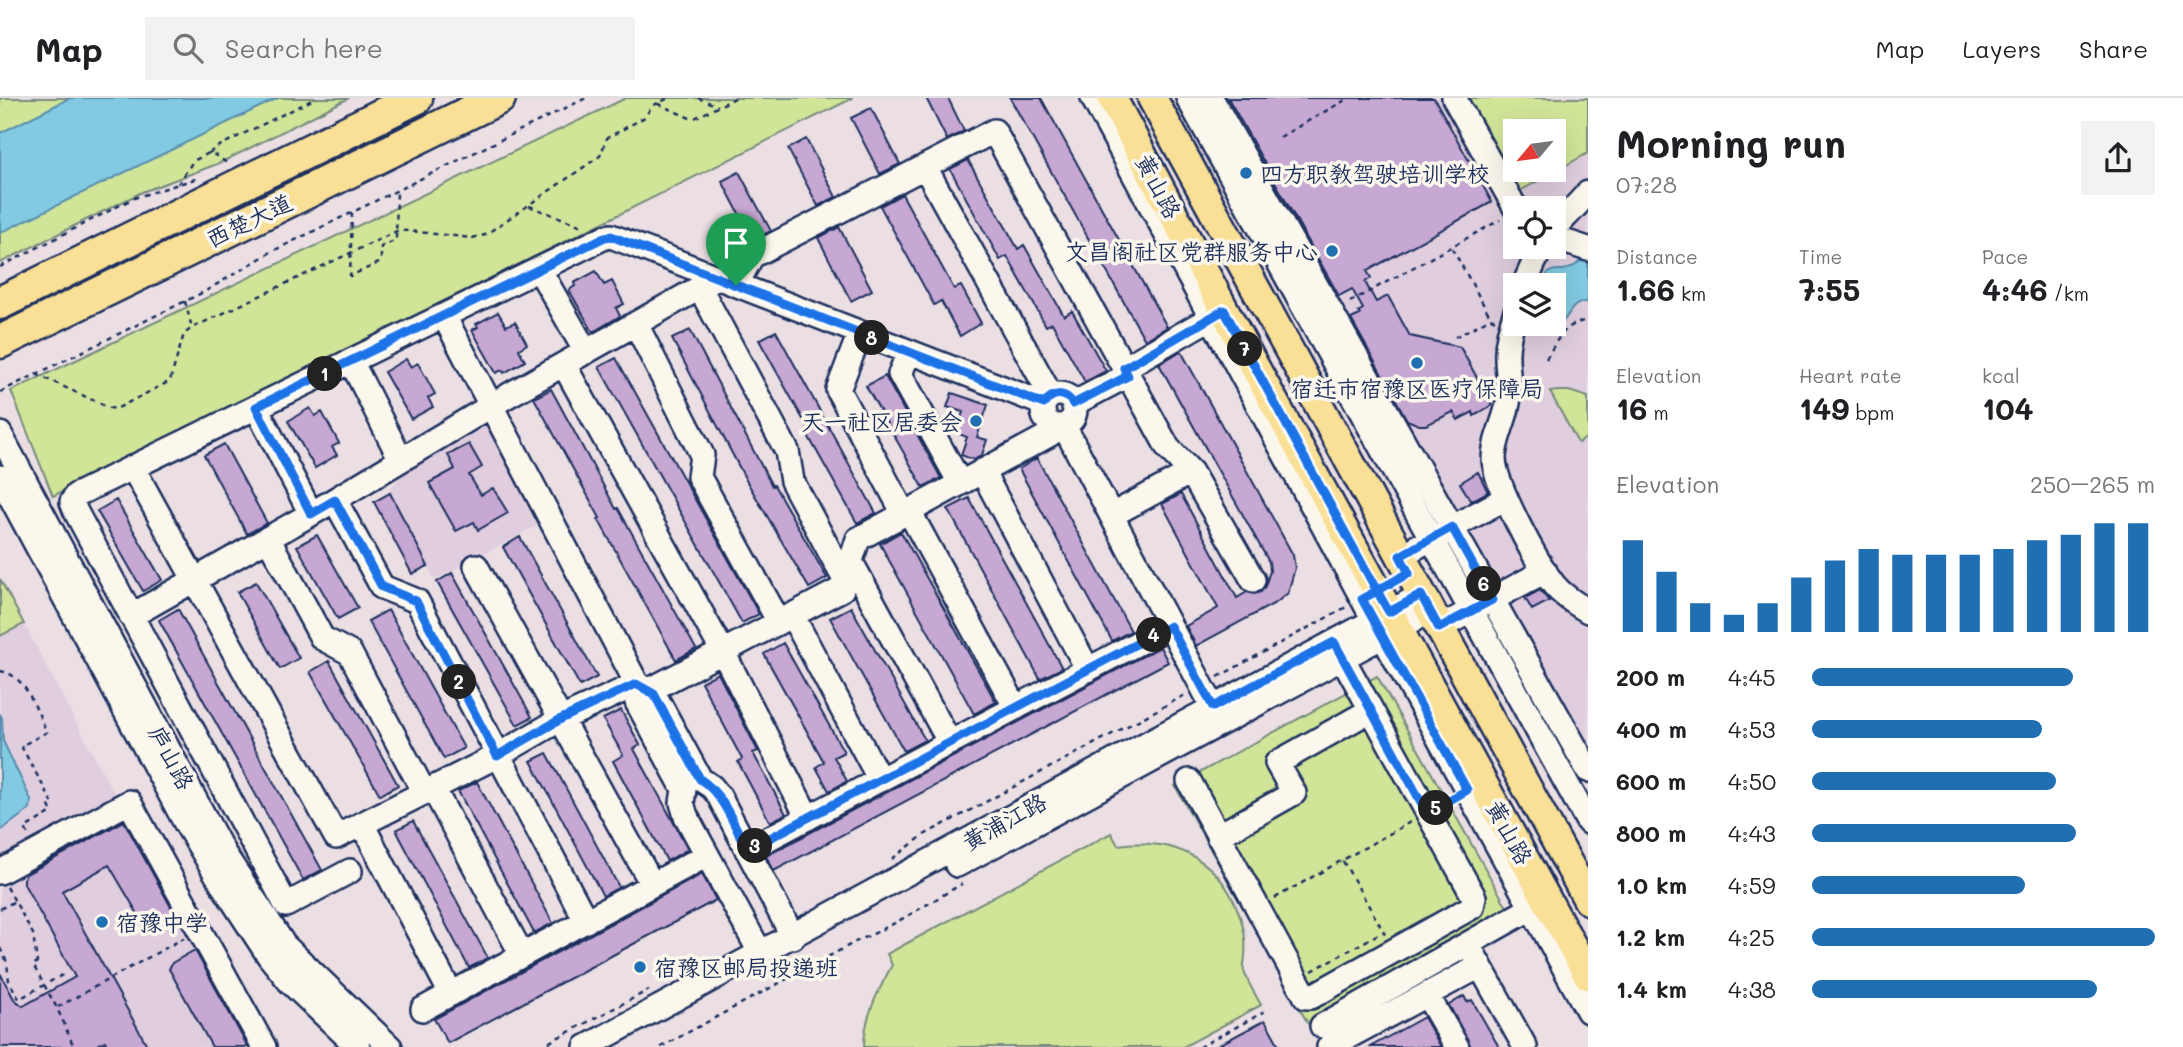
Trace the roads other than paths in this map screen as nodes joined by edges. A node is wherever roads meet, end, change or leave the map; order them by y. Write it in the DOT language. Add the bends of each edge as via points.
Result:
graph roads {
  1 [pos="415,98"];
  2 [pos="499,98"];
  3 [pos="1093,98"];
  4 [pos="1112,98"];
  5 [pos="1152,98"];
  6 [pos="1188,98"];
  7 [pos="1211,98"];
  8 [pos="1454,98"];
  9 [pos="925,167"];
  10 [pos="1588,194"];
  11 [pos="1503,199"];
  12 [pos="1566,217"];
  13 [pos="1566,247"];
  14 [pos="1588,248"];
  15 [pos="539,269"];
  16 [pos="718,283"];
  17 [pos="0,303"];
  18 [pos="1217,314"];
  19 [pos="444,316"];
  20 [pos="636,324"];
  21 [pos="860,333"];
  22 [pos="1505,336"];
  23 [pos="0,342"];
  24 [pos="586,352"];
  25 [pos="909,352"];
  26 [pos="351,361"];
  27 [pos="564,365"];
  28 [pos="1126,372"];
  29 [pos="1047,400"];
  30 [pos="1073,404"];
  31 [pos="256,407"];
  32 [pos="492,407"];
  33 [pos="1062,426"];
  34 [pos="0,434"];
  35 [pos="401,460"];
  36 [pos="133,468"];
  37 [pos="982,471"];
  38 [pos="1191,472"];
  39 [pos="0,477"];
  40 [pos="960,483"];
  41 [pos="1506,498"];
  42 [pos="335,500"];
  43 [pos="907,512"];
  44 [pos="311,514"];
  45 [pos="1112,515"];
  46 [pos="1442,533"];
  47 [pos="268,538"];
  48 [pos="1400,556"];
  49 [pos="476,566"];
  50 [pos="848,571"];
  51 [pos="1545,571"];
  52 [pos="194,580"];
  53 [pos="1253,580"];
  54 [pos="1492,600"];
  55 [pos="1471,611"];
  56 [pos="1588,611"];
  57 [pos="1430,612"];
  58 [pos="131,616"];
  59 [pos="785,619"];
  60 [pos="1386,624"];
  61 [pos="1170,626"];
  62 [pos="1338,650"];
  63 [pos="723,652"];
  64 [pos="1088,670"];
  65 [pos="642,687"];
  66 [pos="1213,707"];
  67 [pos="1016,708"];
  68 [pos="1371,710"];
  69 [pos="561,719"];
  70 [pos="950,743"];
  71 [pos="497,756"];
  72 [pos="1585,759"];
  73 [pos="880,780"];
  74 [pos="1189,781"];
  75 [pos="428,790"];
  76 [pos="808,818"];
  77 [pos="1588,822"];
  78 [pos="362,824"];
  79 [pos="1218,836"];
  80 [pos="747,850"];
  81 [pos="707,855"];
  82 [pos="350,871"];
  83 [pos="2,877"];
  84 [pos="652,884"];
  85 [pos="1588,900"];
  86 [pos="1539,903"];
  87 [pos="586,920"];
  88 [pos="793,937"];
  89 [pos="1468,943"];
  90 [pos="761,954"];
  91 [pos="522,955"];
  92 [pos="1480,966"];
  93 [pos="1588,975"];
  94 [pos="451,994"];
  95 [pos="1427,995"];
  96 [pos="424,1009"];
  97 [pos="1588,1011"];
  98 [pos="1325,1037"];
  99 [pos="264,1047"];
  100 [pos="358,1047"];
  101 [pos="390,1047"];
  102 [pos="586,1047"];
  103 [pos="618,1047"];
  104 [pos="1457,1047"];
  105 [pos="1525,1047"];
  1 -- 17 [label="highway, 西楚大道"];
  2 -- 23 [label="highway, 西楚大道"];
  3 -- 18 [label="street"];
  4 -- 18 [label="main road, 黄山路"];
  5 -- 48 [label="main road, 黄山路"];
  6 -- 46 [label="street"];
  7 -- 46 [label="street"];
  8 -- 11 [label="street"];
  9 -- 16 [label="street" via="751,256"];
  9 -- 28 [label="street" via="994,131"];
  9 -- 29 [label="street"];
  10 -- 12 [label="street"];
  13 -- 14 [label="street"];
  15 -- 16 [label="street" via="611,236"];
  15 -- 19 [label="street"];
  15 -- 24 [label="street"];
  16 -- 20 [label="street"];
  16 -- 21 [label="street"];
  16 -- 50 [label="street" via="788,451 792,481"];
  18 -- 28 [label="street"];
  18 -- 60 [label="main road, 黄山路"];
  18 -- 60 [label="street" via="1362,599"];
  19 -- 26 [label="street"];
  19 -- 32 [label="street"];
  20 -- 24 [label="street"];
  20 -- 59 [label="street" via="702,455 699,477"];
  21 -- 25 [label="street"];
  21 -- 43 [label="street" via="838,390"];
  22 -- 41 [label="street" via="1509,402 1494,458"];
  24 -- 27 [label="street"];
  25 -- 29 [label="street"];
  25 -- 40 [label="street" via="900,374"];
  26 -- 31 [label="street"];
  26 -- 35 [label="street"];
  27 -- 32 [label="street"];
  27 -- 63 [label="street"];
  28 -- 30 [label="street"];
  28 -- 38 [label="street" via="1168,449"];
  29 -- 30 [label="street" via="1061,394"];
  29 -- 33 [label="street" via="1045,420"];
  30 -- 33 [label="street" via="1073,419"];
  31 -- 36 [label="street"];
  31 -- 44 [label="street"];
  32 -- 35 [label="street"];
  32 -- 65 [label="street"];
  33 -- 37 [label="street"];
  33 -- 45 [label="street"];
  34 -- 101 [label="street, 庐山路" via="223,852 284,945"];
  35 -- 42 [label="street"];
  36 -- 52 [label="street"];
  36 -- 58 [label="street" via="76,495 72,502"];
  37 -- 40 [label="street"];
  37 -- 64 [label="street"];
  38 -- 45 [label="street"];
  38 -- 53 [label="street"];
  39 -- 100 [label="street, 庐山路" via="223,887 290,982"];
  40 -- 43 [label="street"];
  41 -- 46 [label="street"];
  41 -- 51 [label="street"];
  42 -- 44 [label="street"];
  42 -- 71 [label="street" via="382,587 416,601"];
  43 -- 50 [label="street" via="858,539"];
  43 -- 67 [label="street"];
  44 -- 47 [label="street"];
  45 -- 61 [label="street"];
  46 -- 48 [label="street"];
  46 -- 54 [label="street"];
  46 -- 55 [label="street"];
  47 -- 52 [label="street"];
  47 -- 75 [label="street" via="322,638 350,653"];
  48 -- 57 [label="main road, 黄山路"];
  49 -- 69 [label="street"];
  50 -- 59 [label="street" via="842,589"];
  50 -- 70 [label="street"];
  51 -- 54 [label="street, 黄浦江路"];
  51 -- 56 [label="street" via="1555,587"];
  52 -- 58 [label="street"];
  52 -- 78 [label="street" via="330,830 336,837"];
  54 -- 55 [label="street, 黄浦江路"];
  54 -- 72 [label="street"];
  55 -- 57 [label="street, 黄浦江路"];
  55 -- 77 [label="street"];
  57 -- 60 [label="street, 黄浦江路"];
  57 -- 85 [label="main road, 黄山路"];
  58 -- 82 [label="street" via="286,905"];
  59 -- 63 [label="street"];
  59 -- 73 [label="street"];
  60 -- 62 [label="street, 黄浦江路"];
  60 -- 86 [label="main road, 黄山路"];
  61 -- 64 [label="street"];
  61 -- 66 [label="street"];
  62 -- 66 [label="street, 黄浦江路"];
  62 -- 68 [label="street"];
  62 -- 103 [label="street, 黄浦江路"];
  63 -- 65 [label="street"];
  63 -- 76 [label="street"];
  64 -- 67 [label="street"];
  65 -- 69 [label="street"];
  65 -- 80 [label="street" via="654,694 700,779 719,796"];
  65 -- 81 [label="street" via="637,702 684,789 686,816"];
  66 -- 88 [label="street, 黄浦江路"];
  67 -- 70 [label="street"];
  68 -- 79 [label="street" via="1277,762 1294,793"];
  68 -- 79 [label="street" via="1474,897 1472,908 1388,941 1306,997"];
  69 -- 71 [label="street"];
  69 -- 84 [label="street"];
  70 -- 73 [label="street"];
  71 -- 75 [label="street"];
  71 -- 87 [label="street"];
  73 -- 76 [label="street"];
  74 -- 79 [label="street"];
  75 -- 78 [label="street"];
  75 -- 91 [label="street"];
  76 -- 80 [label="street"];
  78 -- 94 [label="street"];
  80 -- 88 [label="street"];
  81 -- 84 [label="street"];
  81 -- 90 [label="street"];
  83 -- 99 [label="street" via="129,802"];
  84 -- 87 [label="street"];
  86 -- 89 [label="street"];
  86 -- 93 [label="main road, 黄山路"];
  86 -- 97 [label="street"];
  87 -- 91 [label="street"];
  88 -- 90 [label="street, 黄浦江路"];
  89 -- 92 [label="street"];
  89 -- 98 [label="street"];
  90 -- 102 [label="street, 黄浦江路"];
  91 -- 94 [label="street"];
  92 -- 95 [label="street"];
  92 -- 105 [label="street"];
  94 -- 96 [label="street"];
  95 -- 98 [label="street"];
  95 -- 104 [label="street"];
}
